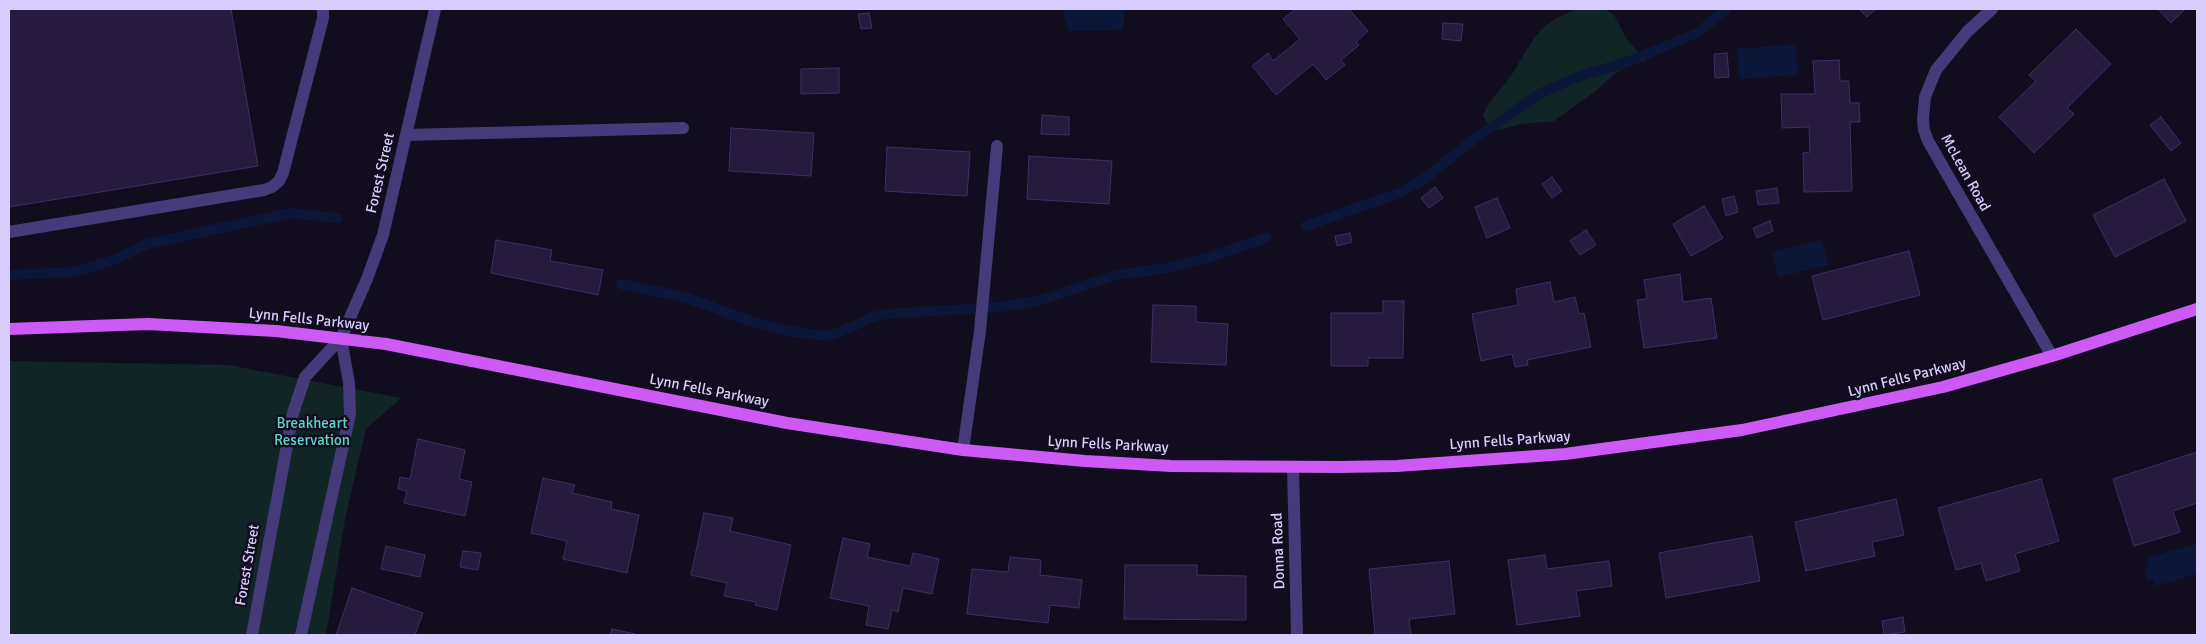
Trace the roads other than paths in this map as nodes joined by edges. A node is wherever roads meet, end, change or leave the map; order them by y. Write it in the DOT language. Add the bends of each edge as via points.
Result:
graph roads {
  1 [pos="323,9"];
  2 [pos="435,9"];
  3 [pos="1992,9"];
  4 [pos="682,128"];
  5 [pos="406,135"];
  6 [pos="997,146"];
  7 [pos="9,232"];
  8 [pos="2197,308"];
  9 [pos="9,329"];
  10 [pos="341,338"];
  11 [pos="2052,356"];
  12 [pos="963,450"];
  13 [pos="1293,466"];
  14 [pos="252,635"];
  15 [pos="301,635"];
  16 [pos="1297,635"];
  1 -- 7 [label="street" via="283,173 280,181 272,187"];
  2 -- 5 [label="street, Forest Street"];
  3 -- 11 [label="street, McLean Road" via="1967,32 1936,70 1925,97 1924,130"];
  4 -- 5 [label="street"];
  5 -- 10 [label="street, Forest Street" via="380,246"];
  6 -- 12 [label="street" via="980,331"];
  8 -- 11 [label="main road, Lynn Fells Parkway"];
  9 -- 10 [label="main road, Lynn Fells Parkway" via="148,324"];
  10 -- 12 [label="main road, Lynn Fells Parkway" via="787,423"];
  10 -- 14 [label="street, Forest Street" via="305,377 292,413"];
  10 -- 15 [label="street" via="349,383 350,414"];
  11 -- 13 [label="main road, Lynn Fells Parkway" via="1880,402 1694,438 1565,454 1461,462"];
  12 -- 13 [label="main road, Lynn Fells Parkway" via="1171,466"];
  13 -- 16 [label="street, Donna Road"];
}
